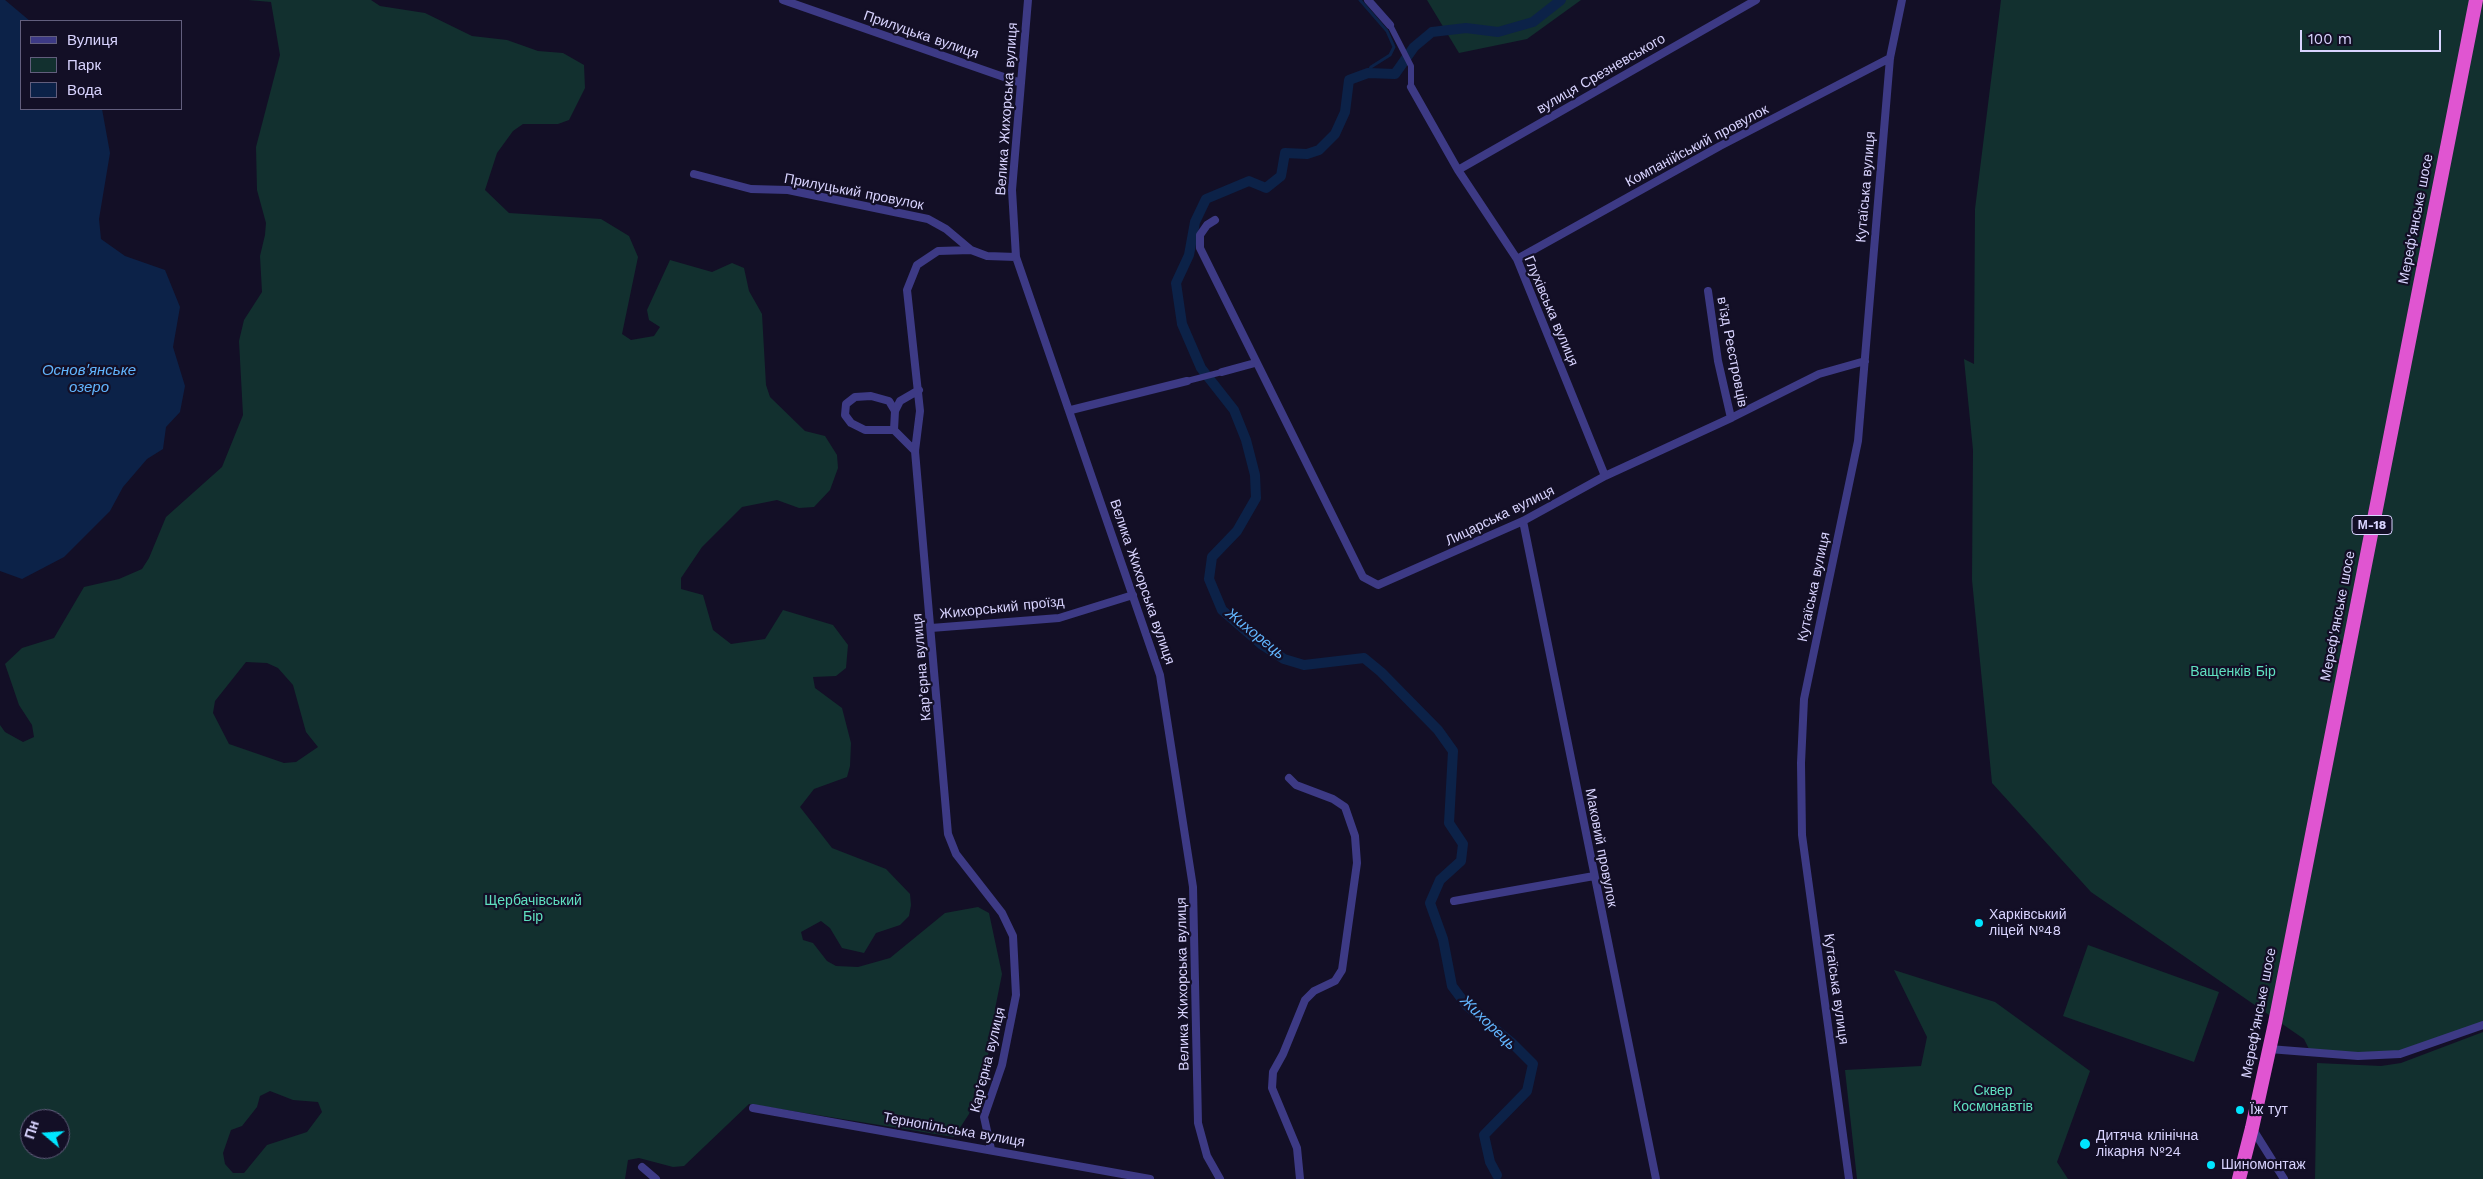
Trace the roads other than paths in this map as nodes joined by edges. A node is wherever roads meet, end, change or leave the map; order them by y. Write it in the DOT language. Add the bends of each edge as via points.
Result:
graph roads {
  1 [pos="784,0"];
  2 [pos="1028,0"];
  3 [pos="1368,0"];
  4 [pos="1756,0"];
  5 [pos="1902,0"];
  6 [pos="2476,0"];
  7 [pos="1390,25"];
  8 [pos="1890,58"];
  9 [pos="1021,83"];
  10 [pos="1411,87"];
  11 [pos="1458,170"];
  12 [pos="694,174"];
  13 [pos="1215,220"];
  14 [pos="971,250"];
  15 [pos="1016,257"];
  16 [pos="1517,259"];
  17 [pos="1708,291"];
  18 [pos="1865,361"];
  19 [pos="1255,363"];
  20 [pos="1222,372"];
  21 [pos="1186,381"];
  22 [pos="918,390"];
  23 [pos="1071,410"];
  24 [pos="895,411"];
  25 [pos="1731,418"];
  26 [pos="894,430"];
  27 [pos="915,451"];
  28 [pos="1605,476"];
  29 [pos="1523,522"];
  30 [pos="1133,595"];
  31 [pos="931,628"];
  32 [pos="1289,778"];
  33 [pos="1594,876"];
  34 [pos="1454,901"];
  35 [pos="2483,1025"];
  36 [pos="2269,1050"];
  37 [pos="753,1108"];
  38 [pos="2252,1128"];
  39 [pos="991,1149"];
  40 [pos="642,1167"];
  41 [pos="656,1179"];
  42 [pos="1150,1179"];
  43 [pos="1220,1179"];
  44 [pos="1300,1179"];
  45 [pos="1656,1179"];
  46 [pos="1849,1179"];
  47 [pos="2239,1179"];
  48 [pos="2284,1179"];
  1 -- 9 [label="street, Прилуцька вулиця"];
  2 -- 9 [label="street, Велика Жихорська вулиця"];
  3 -- 7 [label="street"];
  4 -- 11 [label="street, вулиця Срезневського"];
  5 -- 8 [label="street, Кутаїська вулиця"];
  6 -- 36 [label="highway, Мереф'янське шосе / М-18"];
  7 -- 10 [label="street" via="1411,66"];
  8 -- 16 [label="street, Компанійський провулок" via="1720,146"];
  8 -- 18 [label="street, Кутаїська вулиця"];
  9 -- 15 [label="street, Велика Жихорська вулиця" via="1012,190"];
  10 -- 11 [label="street, Глухівська вулиця"];
  11 -- 16 [label="street, Глухівська вулиця"];
  12 -- 14 [label="street, Прилуцький провулок" via="751,189 788,190 928,219"];
  13 -- 19 [label="street, Лицарська вулиця" via="1200,235 1200,248"];
  14 -- 15 [label="street, Кар’єрна вулиця" via="987,256"];
  14 -- 22 [label="street, Кар’єрна вулиця" via="938,252 917,265 907,290"];
  15 -- 23 [label="street, Велика Жихорська вулиця"];
  16 -- 28 [label="street, Глухівська вулиця"];
  17 -- 25 [label="street, в'їзд Реєстровців" via="1718,361"];
  18 -- 25 [label="street, Лицарська вулиця" via="1818,374"];
  18 -- 46 [label="street, Кутаїська вулиця" via="1858,441 1804,699 1801,764 1802,835"];
  19 -- 20 [label="street"];
  19 -- 29 [label="street, Лицарська вулиця" via="1364,577 1378,585"];
  20 -- 21 [label="street"];
  21 -- 23 [label="street"];
  22 -- 24 [label="street" via="900,401"];
  22 -- 27 [label="street, Кар’єрна вулиця" via="920,411"];
  23 -- 30 [label="street, Велика Жихорська вулиця"];
  24 -- 26 [label="street"];
  24 -- 26 [label="street" via="889,401 872,396 855,398 846,404 845,415 851,423 865,430"];
  25 -- 28 [label="street, Лицарська вулиця"];
  26 -- 27 [label="street"];
  27 -- 31 [label="street, Кар’єрна вулиця"];
  28 -- 29 [label="street, Лицарська вулиця"];
  29 -- 33 [label="street, Маковий провулок"];
  30 -- 31 [label="street, Жихорський проїзд" via="1059,618"];
  30 -- 43 [label="street, Велика Жихорська вулиця" via="1160,675 1192,878 1198,1123 1206,1156"];
  31 -- 39 [label="street, Кар’єрна вулиця" via="948,834 956,854 1002,913 1013,936 1016,995 1002,1065 984,1117"];
  32 -- 44 [label="street" via="1296,785 1345,807 1355,836 1357,863 1342,970 1335,981 1314,991 1305,1000 1273,1072 1272,1088 1297,1148"];
  33 -- 34 [label="street"];
  33 -- 45 [label="street, Маковий провулок"];
  35 -- 36 [label="street" via="2400,1054 2358,1056"];
  36 -- 38 [label="highway, Мереф'янське шосе / М-18"];
  37 -- 39 [label="street, Тернопільська вулиця"];
  38 -- 47 [label="highway, Мереф'янське шосе / М-18"];
  38 -- 48 [label="street"];
  39 -- 42 [label="street, Тернопільська вулиця"];
  40 -- 41 [label="street"];
}
